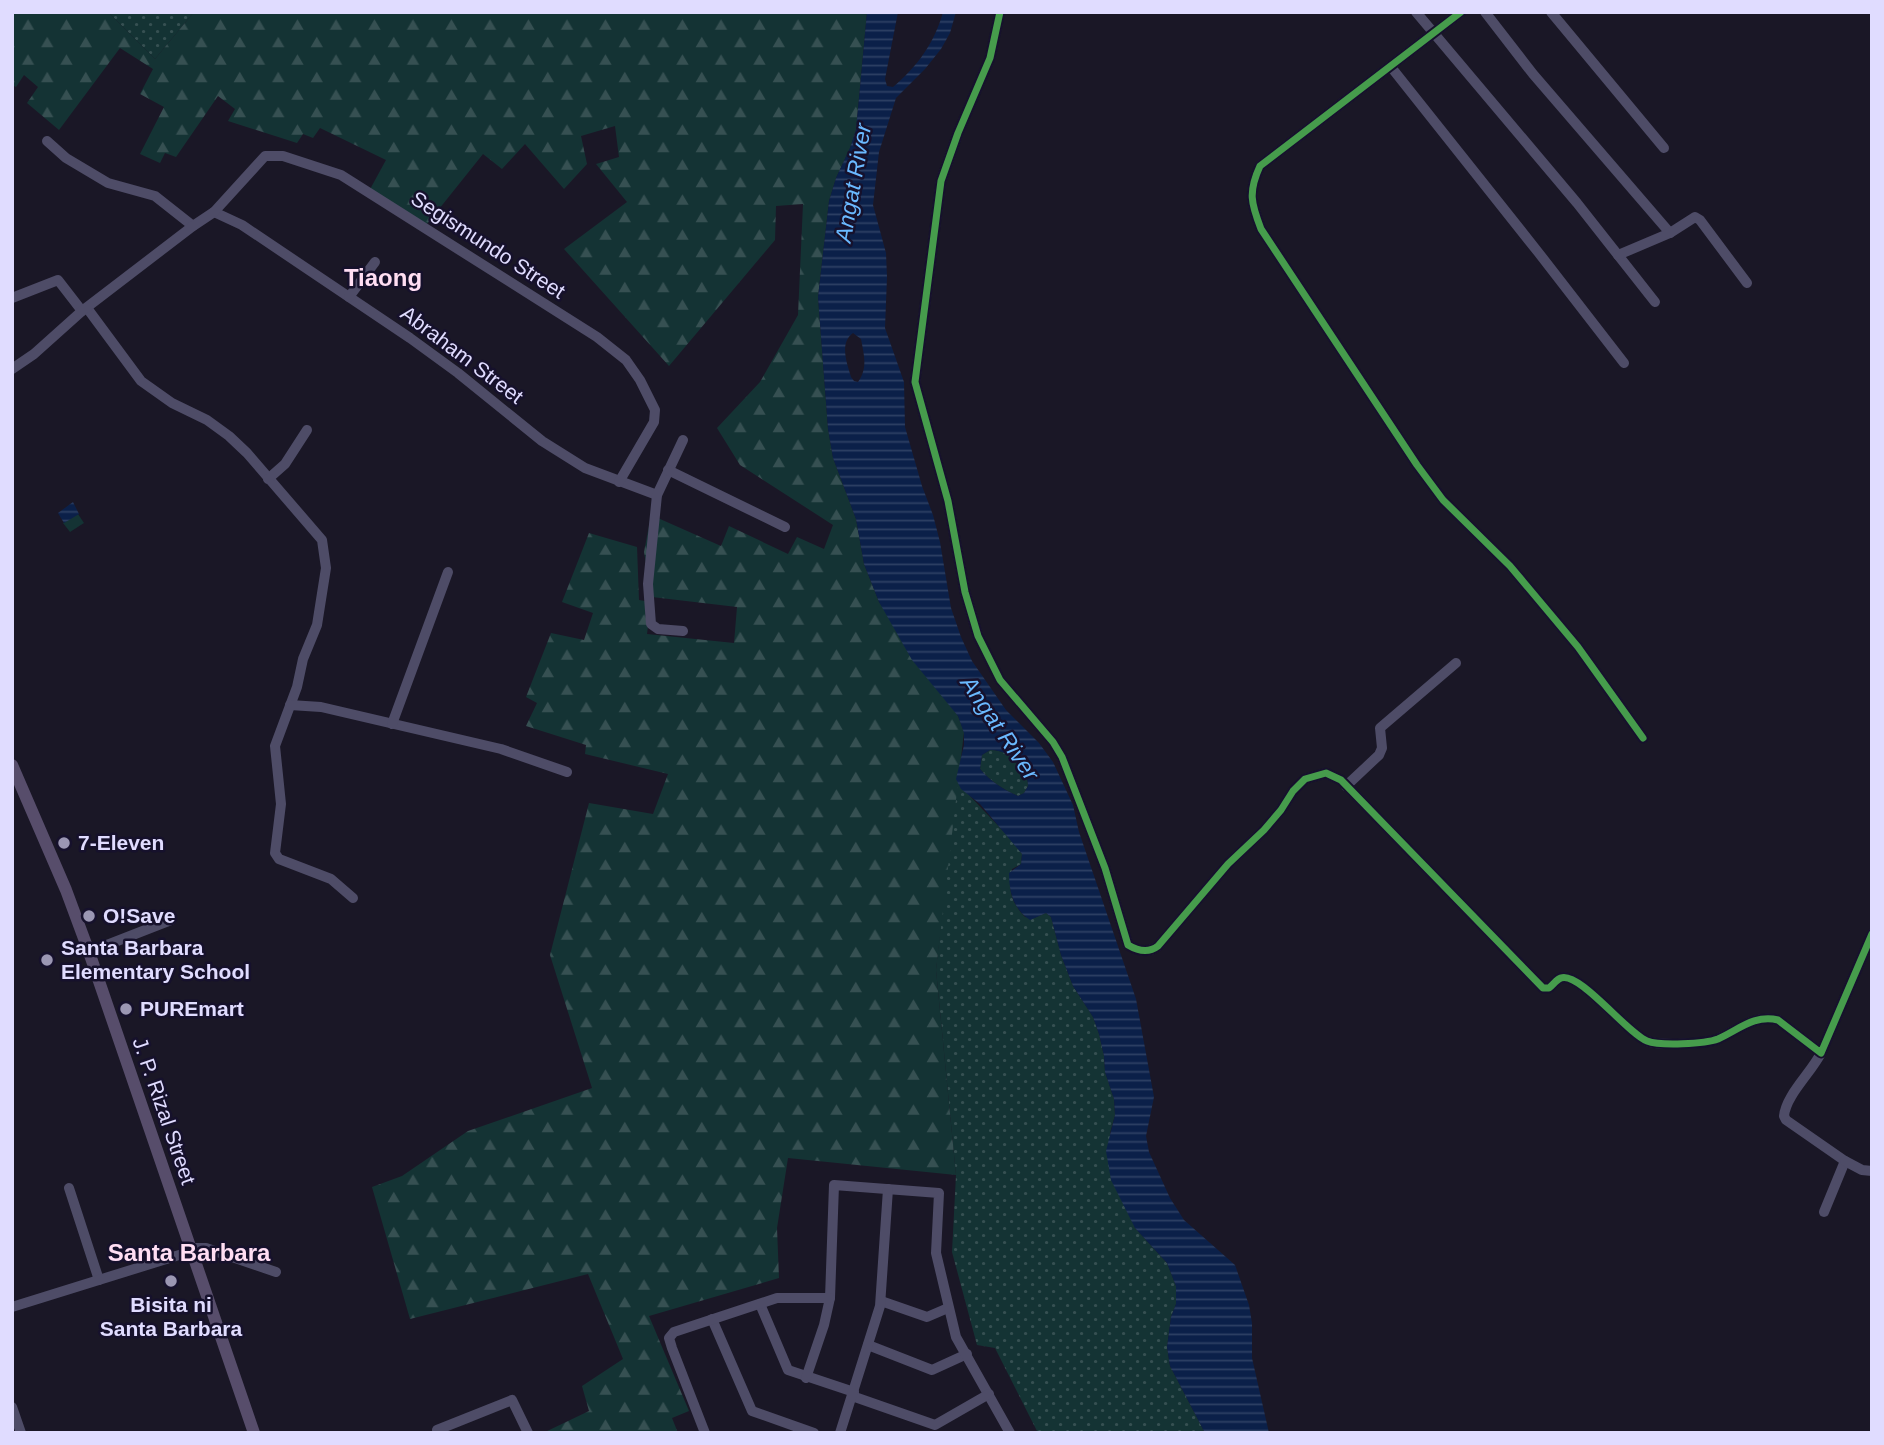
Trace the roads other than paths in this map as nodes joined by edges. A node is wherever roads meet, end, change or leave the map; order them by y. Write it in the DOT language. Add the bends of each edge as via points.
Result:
graph roads {
  1 [pos="1000,12"];
  2 [pos="1416,12"];
  3 [pos="1461,12"];
  4 [pos="1485,12"];
  5 [pos="1551,12"];
  6 [pos="1435,34"];
  7 [pos="1391,67"];
  8 [pos="47,141"];
  9 [pos="1664,148"];
  10 [pos="214,212"];
  11 [pos="193,226"];
  12 [pos="1670,233"];
  13 [pos="1618,255"];
  14 [pos="375,262"];
  15 [pos="1747,283"];
  16 [pos="349,297"];
  17 [pos="12,298"];
  18 [pos="1655,302"];
  19 [pos="85,310"];
  20 [pos="1624,363"];
  21 [pos="12,369"];
  22 [pos="307,430"];
  23 [pos="683,440"];
  24 [pos="668,470"];
  25 [pos="268,479"];
  26 [pos="619,482"];
  27 [pos="657,495"];
  28 [pos="785,527"];
  29 [pos="448,572"];
  30 [pos="683,631"];
  31 [pos="1456,663"];
  32 [pos="290,705"];
  33 [pos="392,724"];
  34 [pos="1643,738"];
  35 [pos="12,765"];
  36 [pos="567,772"];
  37 [pos="1346,786"];
  38 [pos="353,898"];
  39 [pos="171,920"];
  40 [pos="1872,934"];
  41 [pos="89,952"];
  42 [pos="1821,1053"];
  43 [pos="1845,1161"];
  44 [pos="1872,1171"];
  45 [pos="69,1188"];
  46 [pos="888,1189"];
  47 [pos="1824,1212"];
  48 [pos="194,1249"];
  49 [pos="276,1272"];
  50 [pos="99,1280"];
  51 [pos="830,1298"];
  52 [pos="881,1301"];
  53 [pos="760,1304"];
  54 [pos="12,1307"];
  55 [pos="948,1308"];
  56 [pos="712,1319"];
  57 [pos="868,1345"];
  58 [pos="967,1354"];
  59 [pos="806,1378"];
  60 [pos="853,1394"];
  61 [pos="989,1394"];
  62 [pos="12,1407"];
  63 [pos="437,1430"];
  64 [pos="21,1433"];
  65 [pos="254,1433"];
  66 [pos="528,1433"];
  67 [pos="705,1433"];
  68 [pos="814,1433"];
  69 [pos="839,1433"];
  70 [pos="1010,1433"];
  1 -- 37 [label="street" via="990,58 941,181 915,373 948,501 970,614 986,654 1000,680 1057,749 1105,868 1128,945 1136,950 1158,946 1228,864 1265,830 1305,779 1326,774"];
  2 -- 6 [label="street"];
  3 -- 6 [label="street"];
  4 -- 12 [label="street"];
  5 -- 9 [label="street"];
  6 -- 7 [label="street"];
  6 -- 13 [label="street"];
  7 -- 20 [label="street"];
  7 -- 34 [label="street" via="1260,166 1252,183 1256,216 1297,285 1443,500 1538,598"];
  8 -- 11 [label="street" via="108,183 155,196"];
  10 -- 11 [label="street"];
  10 -- 16 [label="street, Abraham Street" via="242,225"];
  10 -- 26 [label="street, Segismundo Street" via="265,156 305,162 341,175 597,337 626,360 655,410 654,422"];
  11 -- 19 [label="street"];
  12 -- 13 [label="street"];
  12 -- 15 [label="street" via="1690,219 1700,220"];
  13 -- 18 [label="street"];
  14 -- 16 [label="street"];
  16 -- 26 [label="street, Abraham Street" via="458,373 542,441 585,468"];
  17 -- 19 [label="street" via="58,280"];
  19 -- 21 [label="street"];
  19 -- 25 [label="street" via="141,381 229,436"];
  22 -- 25 [label="street" via="285,464"];
  23 -- 24 [label="street"];
  24 -- 27 [label="street"];
  24 -- 28 [label="street"];
  25 -- 32 [label="street" via="322,540 326,568 317,625"];
  26 -- 27 [label="street, Abraham Street"];
  27 -- 30 [label="street" via="648,584 651,624"];
  29 -- 33 [label="street"];
  31 -- 37 [label="street" via="1380,728 1379,755"];
  32 -- 33 [label="street" via="321,707"];
  32 -- 38 [label="street" via="275,746 281,804 275,853 279,859 331,880"];
  33 -- 36 [label="street" via="501,750"];
  35 -- 41 [label="main road, J. P. Rizal Street"];
  37 -- 42 [label="street" via="1543,988 1566,977 1585,987 1647,1041 1715,1040 1750,1022 1770,1018"];
  39 -- 41 [label="street"];
  40 -- 42 [label="street"];
  41 -- 48 [label="main road, J. P. Rizal Street"];
  42 -- 43 [label="street" via="1792,1094 1784,1116"];
  43 -- 44 [label="street"];
  43 -- 47 [label="street"];
  45 -- 50 [label="street"];
  46 -- 51 [label="street" via="834,1185"];
  46 -- 52 [label="street"];
  46 -- 55 [label="street" via="939,1193 936,1253"];
  48 -- 49 [label="street" via="206,1248"];
  48 -- 50 [label="street"];
  48 -- 65 [label="main road, J. P. Rizal Street"];
  50 -- 54 [label="street"];
  51 -- 53 [label="street" via="777,1298"];
  51 -- 59 [label="street"];
  52 -- 55 [label="street" via="927,1317"];
  52 -- 57 [label="street"];
  53 -- 56 [label="street"];
  53 -- 59 [label="street" via="788,1370"];
  55 -- 58 [label="street" via="956,1337"];
  56 -- 67 [label="street" via="674,1332 670,1338"];
  56 -- 68 [label="street" via="752,1411"];
  57 -- 58 [label="street" via="932,1370"];
  57 -- 60 [label="street"];
  58 -- 61 [label="street"];
  59 -- 60 [label="street"];
  60 -- 61 [label="street" via="935,1426"];
  60 -- 69 [label="street"];
  61 -- 70 [label="street"];
  62 -- 64 [label="street"];
  63 -- 66 [label="street" via="512,1400"];
}
